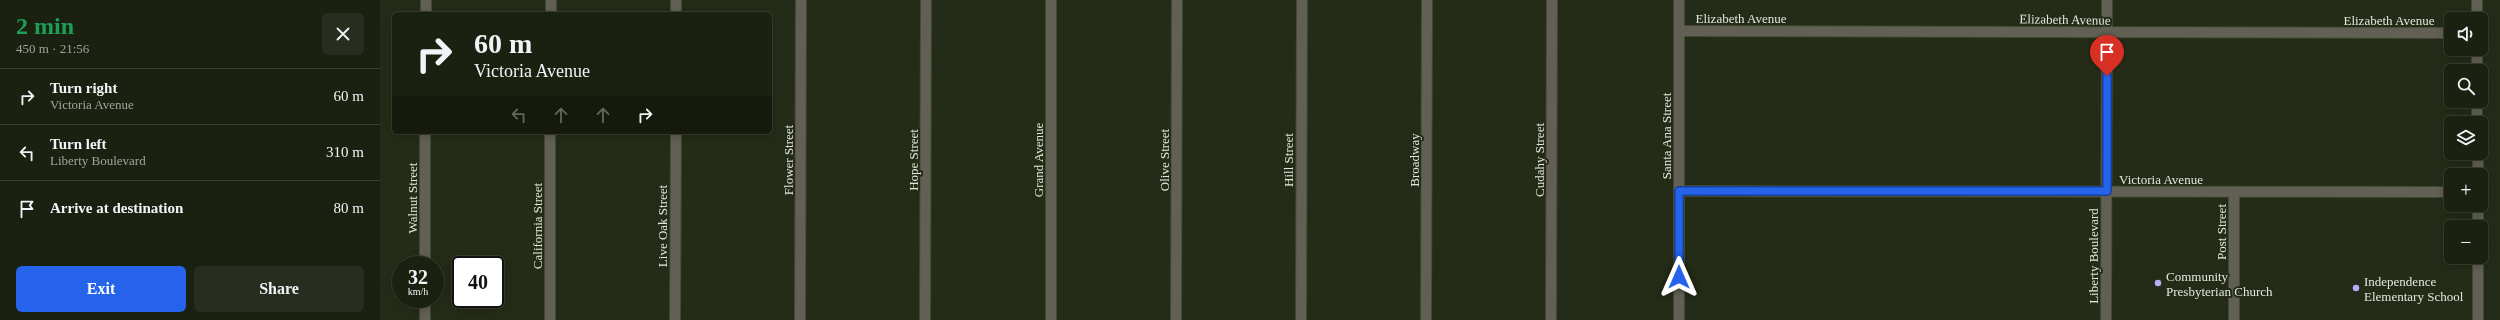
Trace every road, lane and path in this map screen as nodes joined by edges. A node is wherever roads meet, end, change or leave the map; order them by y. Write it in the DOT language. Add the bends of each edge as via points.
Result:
graph roads {
  1 [pos="426,0"];
  2 [pos="551,0"];
  3 [pos="676,0"];
  4 [pos="801,0"];
  5 [pos="926,0"];
  6 [pos="1051,0"];
  7 [pos="1177,0"];
  8 [pos="1302,0"];
  9 [pos="1427,0"];
  10 [pos="1552,0"];
  11 [pos="1679,0"];
  12 [pos="2107,0"];
  13 [pos="2477,0"];
  14 [pos="426,12"];
  15 [pos="551,12"];
  16 [pos="676,12"];
  17 [pos="2477,12"];
  18 [pos="1679,31"];
  19 [pos="2107,33"];
  20 [pos="2444,34"];
  21 [pos="425,134"];
  22 [pos="550,134"];
  23 [pos="676,134"];
  24 [pos="1679,191"];
  25 [pos="2107,191"];
  26 [pos="2234,192"];
  27 [pos="2444,192"];
  28 [pos="425,256"];
  29 [pos="2478,264"];
  30 [pos="425,308"];
  31 [pos="425,320"];
  32 [pos="550,320"];
  33 [pos="675,320"];
  34 [pos="800,320"];
  35 [pos="925,320"];
  36 [pos="1051,320"];
  37 [pos="1176,320"];
  38 [pos="1301,320"];
  39 [pos="1426,320"];
  40 [pos="1551,320"];
  41 [pos="1679,320"];
  42 [pos="2106,320"];
  43 [pos="2234,320"];
  44 [pos="2478,320"];
  1 -- 14 [label="street"];
  2 -- 15 [label="street"];
  3 -- 16 [label="street"];
  4 -- 34 [label="street, Flower Street"];
  5 -- 35 [label="street, Hope Street"];
  6 -- 36 [label="street, Grand Avenue"];
  7 -- 37 [label="street, Olive Street"];
  8 -- 38 [label="street, Hill Street"];
  9 -- 39 [label="street, Broadway"];
  10 -- 40 [label="street, Cudahy Street"];
  11 -- 18 [label="street, Santa Ana Street"];
  12 -- 19 [label="street, Liberty Boulevard"];
  13 -- 17 [label="street"];
  18 -- 19 [label="street, Elizabeth Avenue"];
  18 -- 24 [label="street, Santa Ana Street"];
  19 -- 20 [label="street, Elizabeth Avenue"];
  19 -- 25 [label="street, Liberty Boulevard"];
  21 -- 28 [label="street, Walnut Street"];
  22 -- 32 [label="street, California Street"];
  23 -- 33 [label="street, Live Oak Street"];
  24 -- 25 [label="street, Victoria Avenue"];
  24 -- 41 [label="street, Santa Ana Street"];
  25 -- 26 [label="street, Victoria Avenue"];
  25 -- 42 [label="street, Liberty Boulevard"];
  26 -- 27 [label="street, Victoria Avenue"];
  26 -- 43 [label="street, Post Street"];
  29 -- 44 [label="street"];
  30 -- 31 [label="street"];
}
